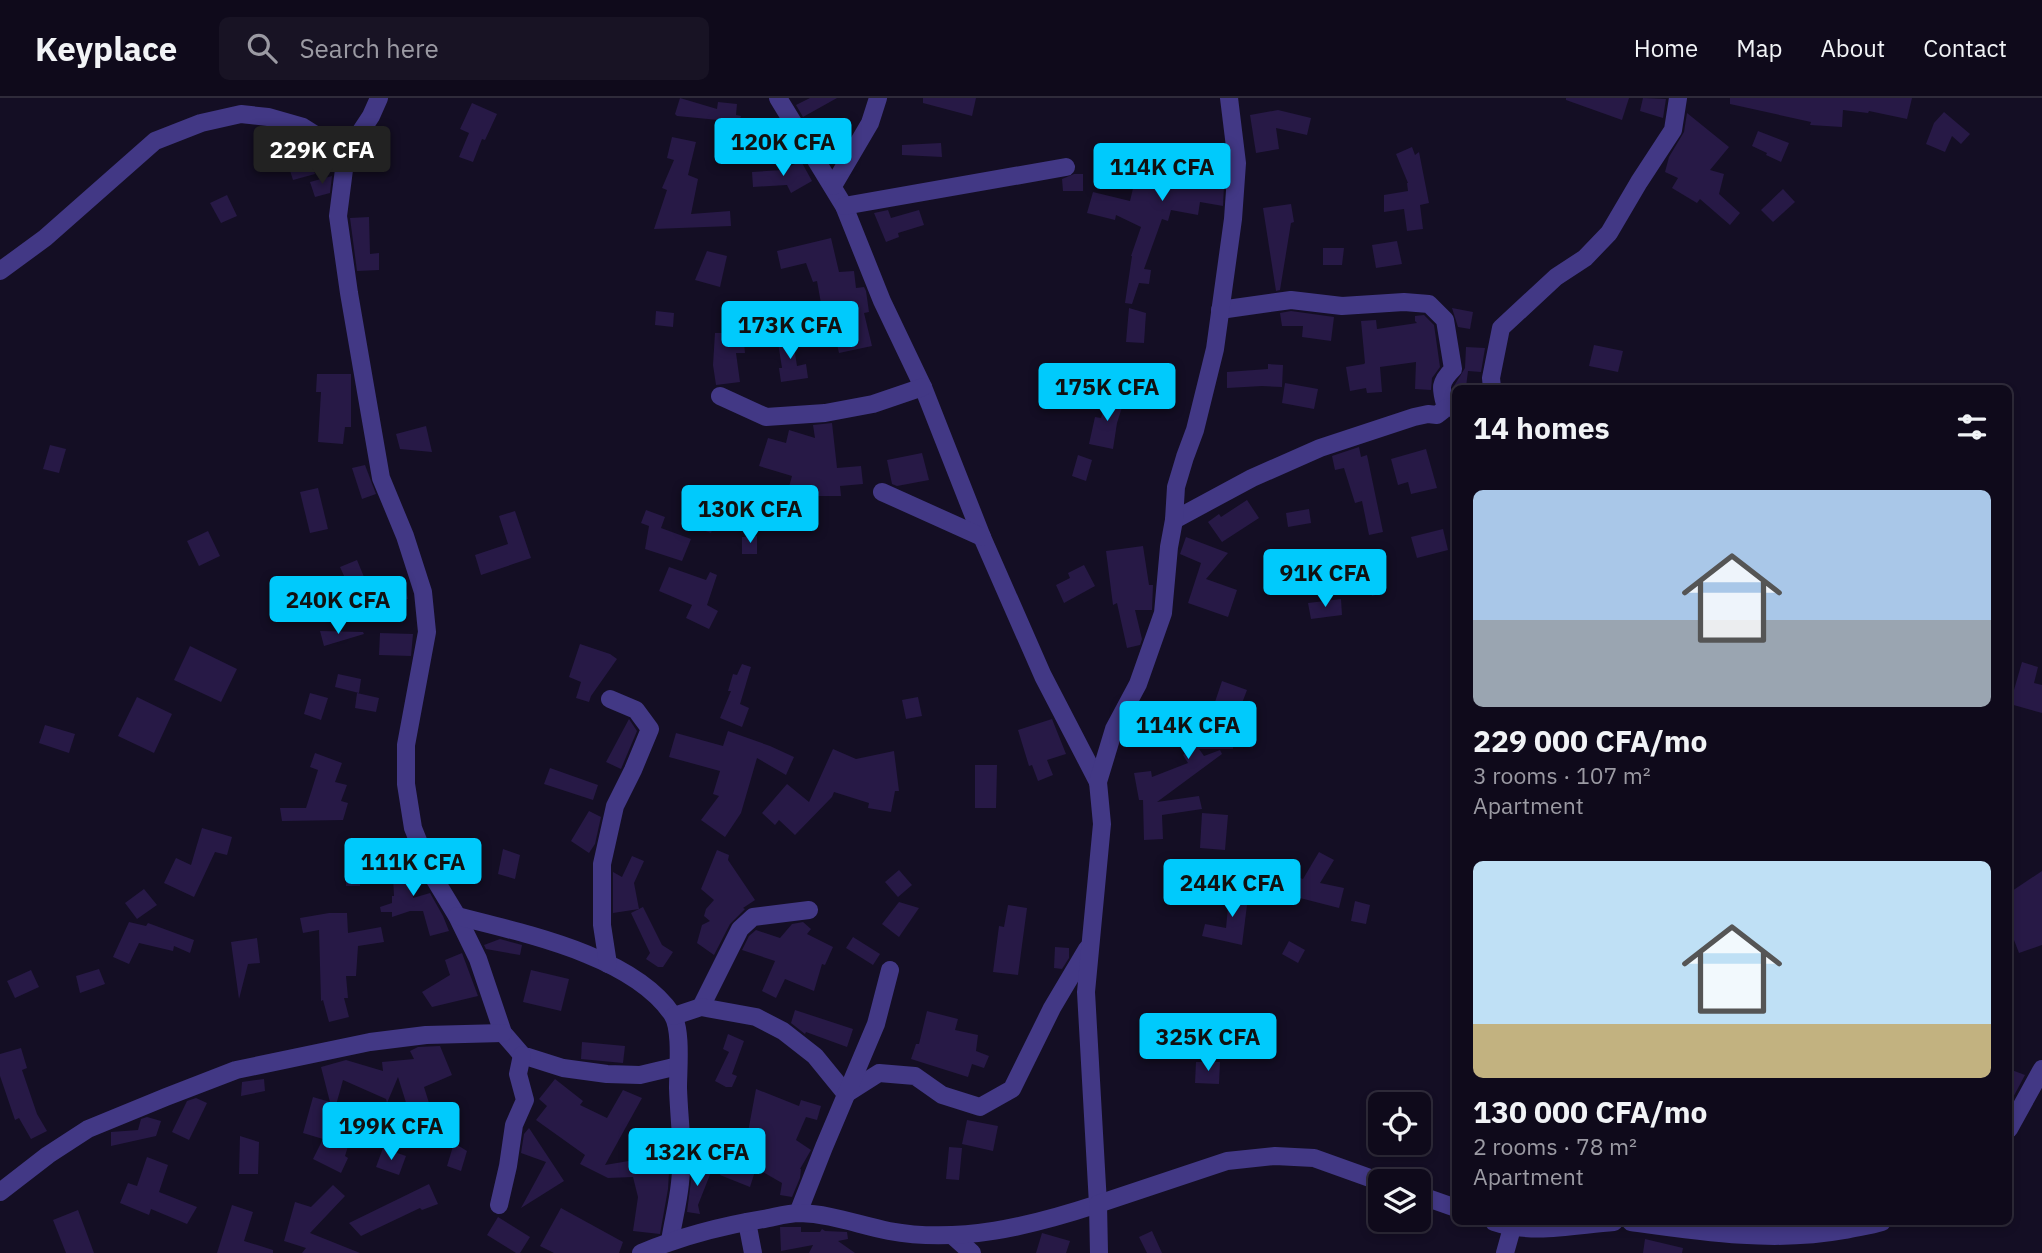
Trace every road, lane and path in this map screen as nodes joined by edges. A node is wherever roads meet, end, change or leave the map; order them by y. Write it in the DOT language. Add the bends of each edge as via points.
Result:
graph roads {
  1 [pos="379,98"];
  2 [pos="778,98"];
  3 [pos="878,98"];
  4 [pos="1229,98"];
  5 [pos="1678,98"];
  6 [pos="346,154"];
  7 [pos="1066,167"];
  8 [pos="833,186"];
  9 [pos="844,206"];
  10 [pos="0,271"];
  11 [pos="1220,310"];
  12 [pos="1492,385"];
  13 [pos="922,387"];
  14 [pos="720,396"];
  15 [pos="1451,407"];
  16 [pos="882,492"];
  17 [pos="1174,520"];
  18 [pos="982,537"];
  19 [pos="610,699"];
  20 [pos="1098,782"];
  21 [pos="809,910"];
  22 [pos="457,916"];
  23 [pos="1089,946"];
  24 [pos="608,964"];
  25 [pos="890,970"];
  26 [pos="701,1007"];
  27 [pos="674,1016"];
  28 [pos="503,1033"];
  29 [pos="522,1055"];
  30 [pos="678,1066"];
  31 [pos="2042,1069"];
  32 [pos="846,1094"];
  33 [pos="2012,1124"];
  34 [pos="1368,1177"];
  35 [pos="0,1192"];
  36 [pos="1431,1199"];
  37 [pos="1098,1204"];
  38 [pos="499,1205"];
  39 [pos="1452,1207"];
  40 [pos="798,1213"];
  41 [pos="747,1222"];
  42 [pos="1503,1225"];
  43 [pos="1582,1225"];
  44 [pos="1654,1225"];
  45 [pos="1867,1225"];
  46 [pos="1512,1228"];
  47 [pos="952,1235"];
  48 [pos="670,1241"];
  49 [pos="1763,1245"];
  50 [pos="641,1253"];
  51 [pos="753,1253"];
  52 [pos="972,1253"];
  53 [pos="1099,1253"];
  54 [pos="1505,1253"];
  1 -- 6 [label="street"];
  2 -- 8 [label="street"];
  3 -- 8 [label="street" via="870,123"];
  4 -- 11 [label="street" via="1237,163"];
  5 -- 12 [label="street" via="1672,130 1609,233 1502,328"];
  6 -- 10 [label="street" via="303,127 268,117 241,114 201,123 155,141 45,238"];
  6 -- 22 [label="street" via="338,216 353,318 382,478 423,592 427,632 406,745 406,784 413,828 431,873"];
  7 -- 9 [label="street"];
  8 -- 9 [label="street"];
  9 -- 13 [label="street"];
  11 -- 15 [label="street" via="1291,300 1342,306 1429,304 1445,320 1452,369 1441,390"];
  11 -- 17 [label="street" via="1198,416 1176,487"];
  13 -- 14 [label="street" via="873,404 766,417"];
  13 -- 18 [label="street"];
  15 -- 17 [label="street" via="1320,448"];
  16 -- 18 [label="street"];
  17 -- 20 [label="street" via="1163,613 1138,684 1114,729"];
  18 -- 20 [label="street" via="1043,676"];
  19 -- 24 [label="street" via="636,710 650,729 615,806 602,864 602,925"];
  20 -- 23 [label="street" via="1102,824"];
  21 -- 26 [label="street" via="753,917 740,929"];
  22 -- 24 [label="street" via="571,948"];
  22 -- 28 [label="street" via="478,959"];
  23 -- 32 [label="street" via="1052,1007 1012,1089 980,1107 942,1095 915,1076 879,1073"];
  23 -- 37 [label="street" via="1086,992"];
  24 -- 27 [label="street" via="628,974"];
  25 -- 32 [label="street" via="876,1024"];
  26 -- 27 [label="street"];
  26 -- 32 [label="street" via="756,1017 783,1031 815,1056"];
  27 -- 30 [label="street"];
  28 -- 29 [label="street"];
  28 -- 35 [label="street" via="370,1042 236,1070 88,1129"];
  29 -- 30 [label="street" via="563,1068 607,1073 640,1075"];
  29 -- 38 [label="street" via="518,1074 525,1100 514,1125"];
  30 -- 48 [label="street" via="680,1183"];
  31 -- 33 [label="street"];
  32 -- 40 [label="street"];
  34 -- 37 [label="street" via="1314,1158 1275,1156 1227,1161"];
  36 -- 39 [label="street"];
  37 -- 47 [label="street" via="1051,1219"];
  37 -- 53 [label="street"];
  40 -- 41 [label="street"];
  40 -- 47 [label="street" via="890,1231"];
  41 -- 48 [label="street"];
  41 -- 51 [label="street"];
  42 -- 46 [label="street"];
  43 -- 46 [label="street"];
  44 -- 49 [label="street"];
  45 -- 49 [label="street"];
  46 -- 54 [label="street"];
  47 -- 52 [label="street"];
  48 -- 50 [label="street"];
}
